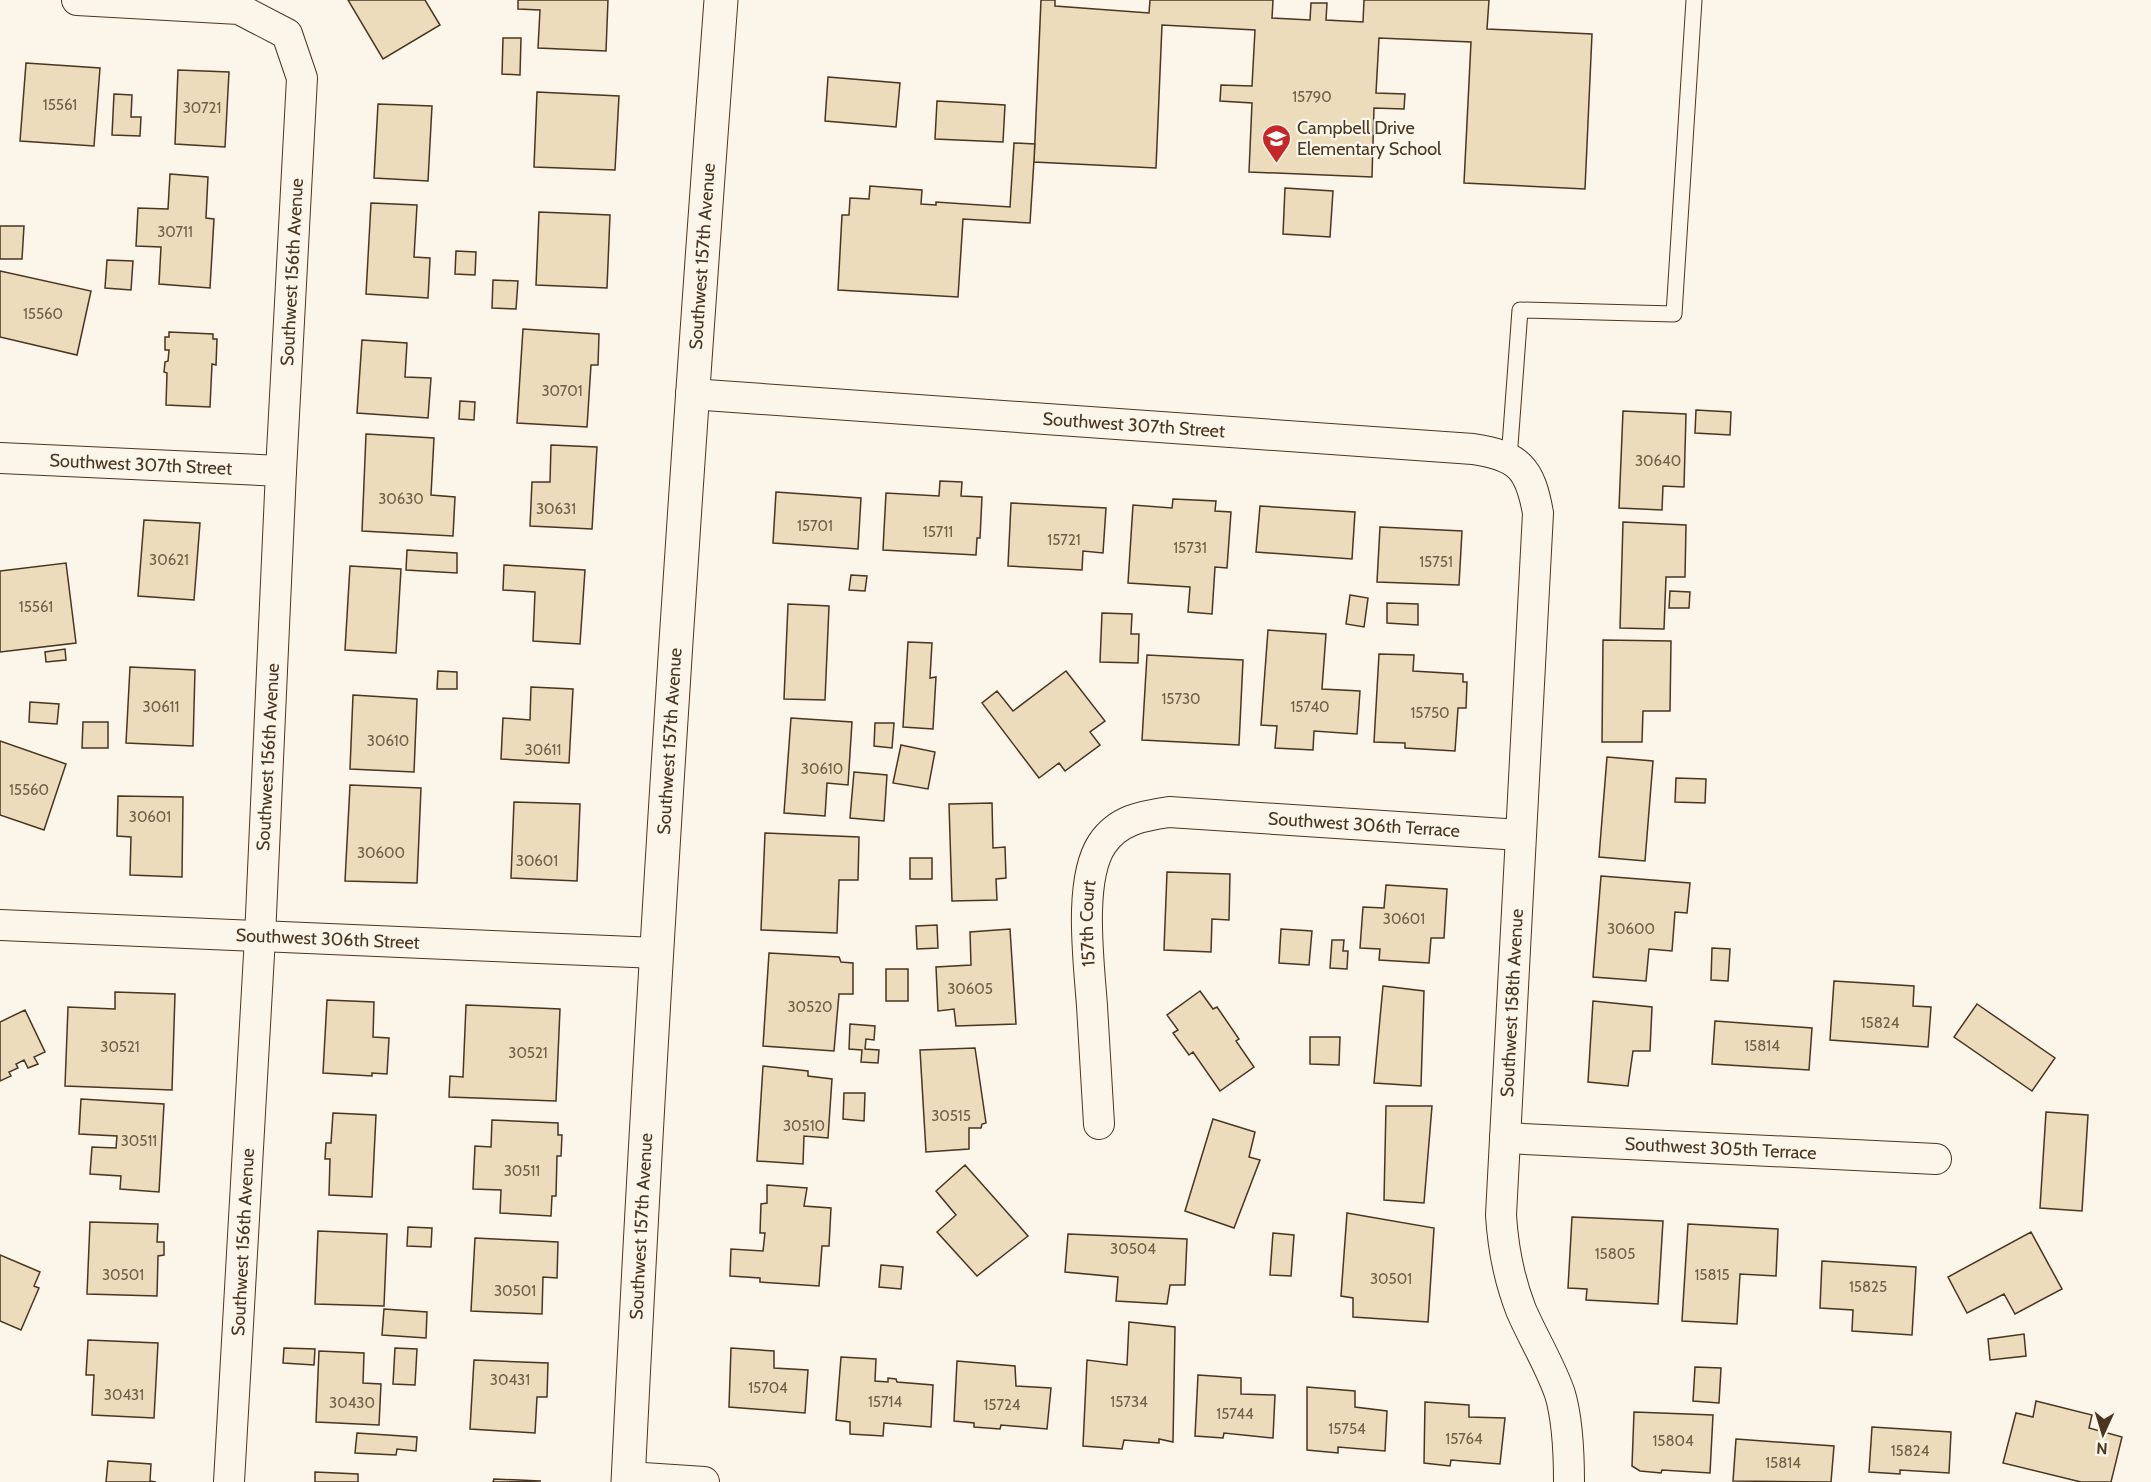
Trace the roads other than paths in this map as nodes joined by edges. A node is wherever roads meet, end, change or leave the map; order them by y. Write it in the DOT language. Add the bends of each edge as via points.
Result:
graph roads {
  1 [pos="77,0"];
  2 [pos="721,0"];
  3 [pos="1694,0"];
  4 [pos="691,394"];
  5 [pos="0,458"];
  6 [pos="1509,459"];
  7 [pos="281,471"];
  8 [pos="1538,513"];
  9 [pos="1209,815"];
  10 [pos="1520,835"];
  11 [pos="0,925"];
  12 [pos="260,937"];
  13 [pos="657,953"];
  14 [pos="1099,1124"];
  15 [pos="1505,1138"];
  16 [pos="1936,1159"];
  17 [pos="628,1479"];
  18 [pos="229,1482"];
  19 [pos="704,1482"];
  20 [pos="1569,1482"];
  1 -- 7 [label="street, Southwest 156th Avenue" via="239,9 287,34 302,78"];
  2 -- 4 [label="street, Southwest 157th Avenue"];
  3 -- 6 [label="lane" via="1674,314 1520,310"];
  4 -- 6 [label="street, Southwest 307th Street" via="1473,449"];
  4 -- 13 [label="street, Southwest 157th Avenue"];
  5 -- 7 [label="street, Southwest 307th Street"];
  6 -- 8 [label="street, Southwest 307th Street" via="1530,480"];
  7 -- 12 [label="street, Southwest 156th Avenue"];
  8 -- 10 [label="street, Southwest 158th Avenue"];
  9 -- 10 [label="street, Southwest 306th Terrace"];
  9 -- 14 [label="street, 157th Court" via="1169,812 1141,816 1119,825 1095,857 1088,920"];
  10 -- 15 [label="street, Southwest 158th Avenue"];
  11 -- 12 [label="street, Southwest 306th Street"];
  12 -- 13 [label="street, Southwest 306th Street"];
  12 -- 18 [label="street, Southwest 156th Avenue"];
  13 -- 17 [label="street, Southwest 157th Avenue"];
  15 -- 16 [label="street, Southwest 305th Terrace"];
  15 -- 20 [label="street, Southwest 158th Avenue" via="1501,1215 1507,1265 1522,1311 1560,1396"];
  17 -- 19 [label="street"];
}
